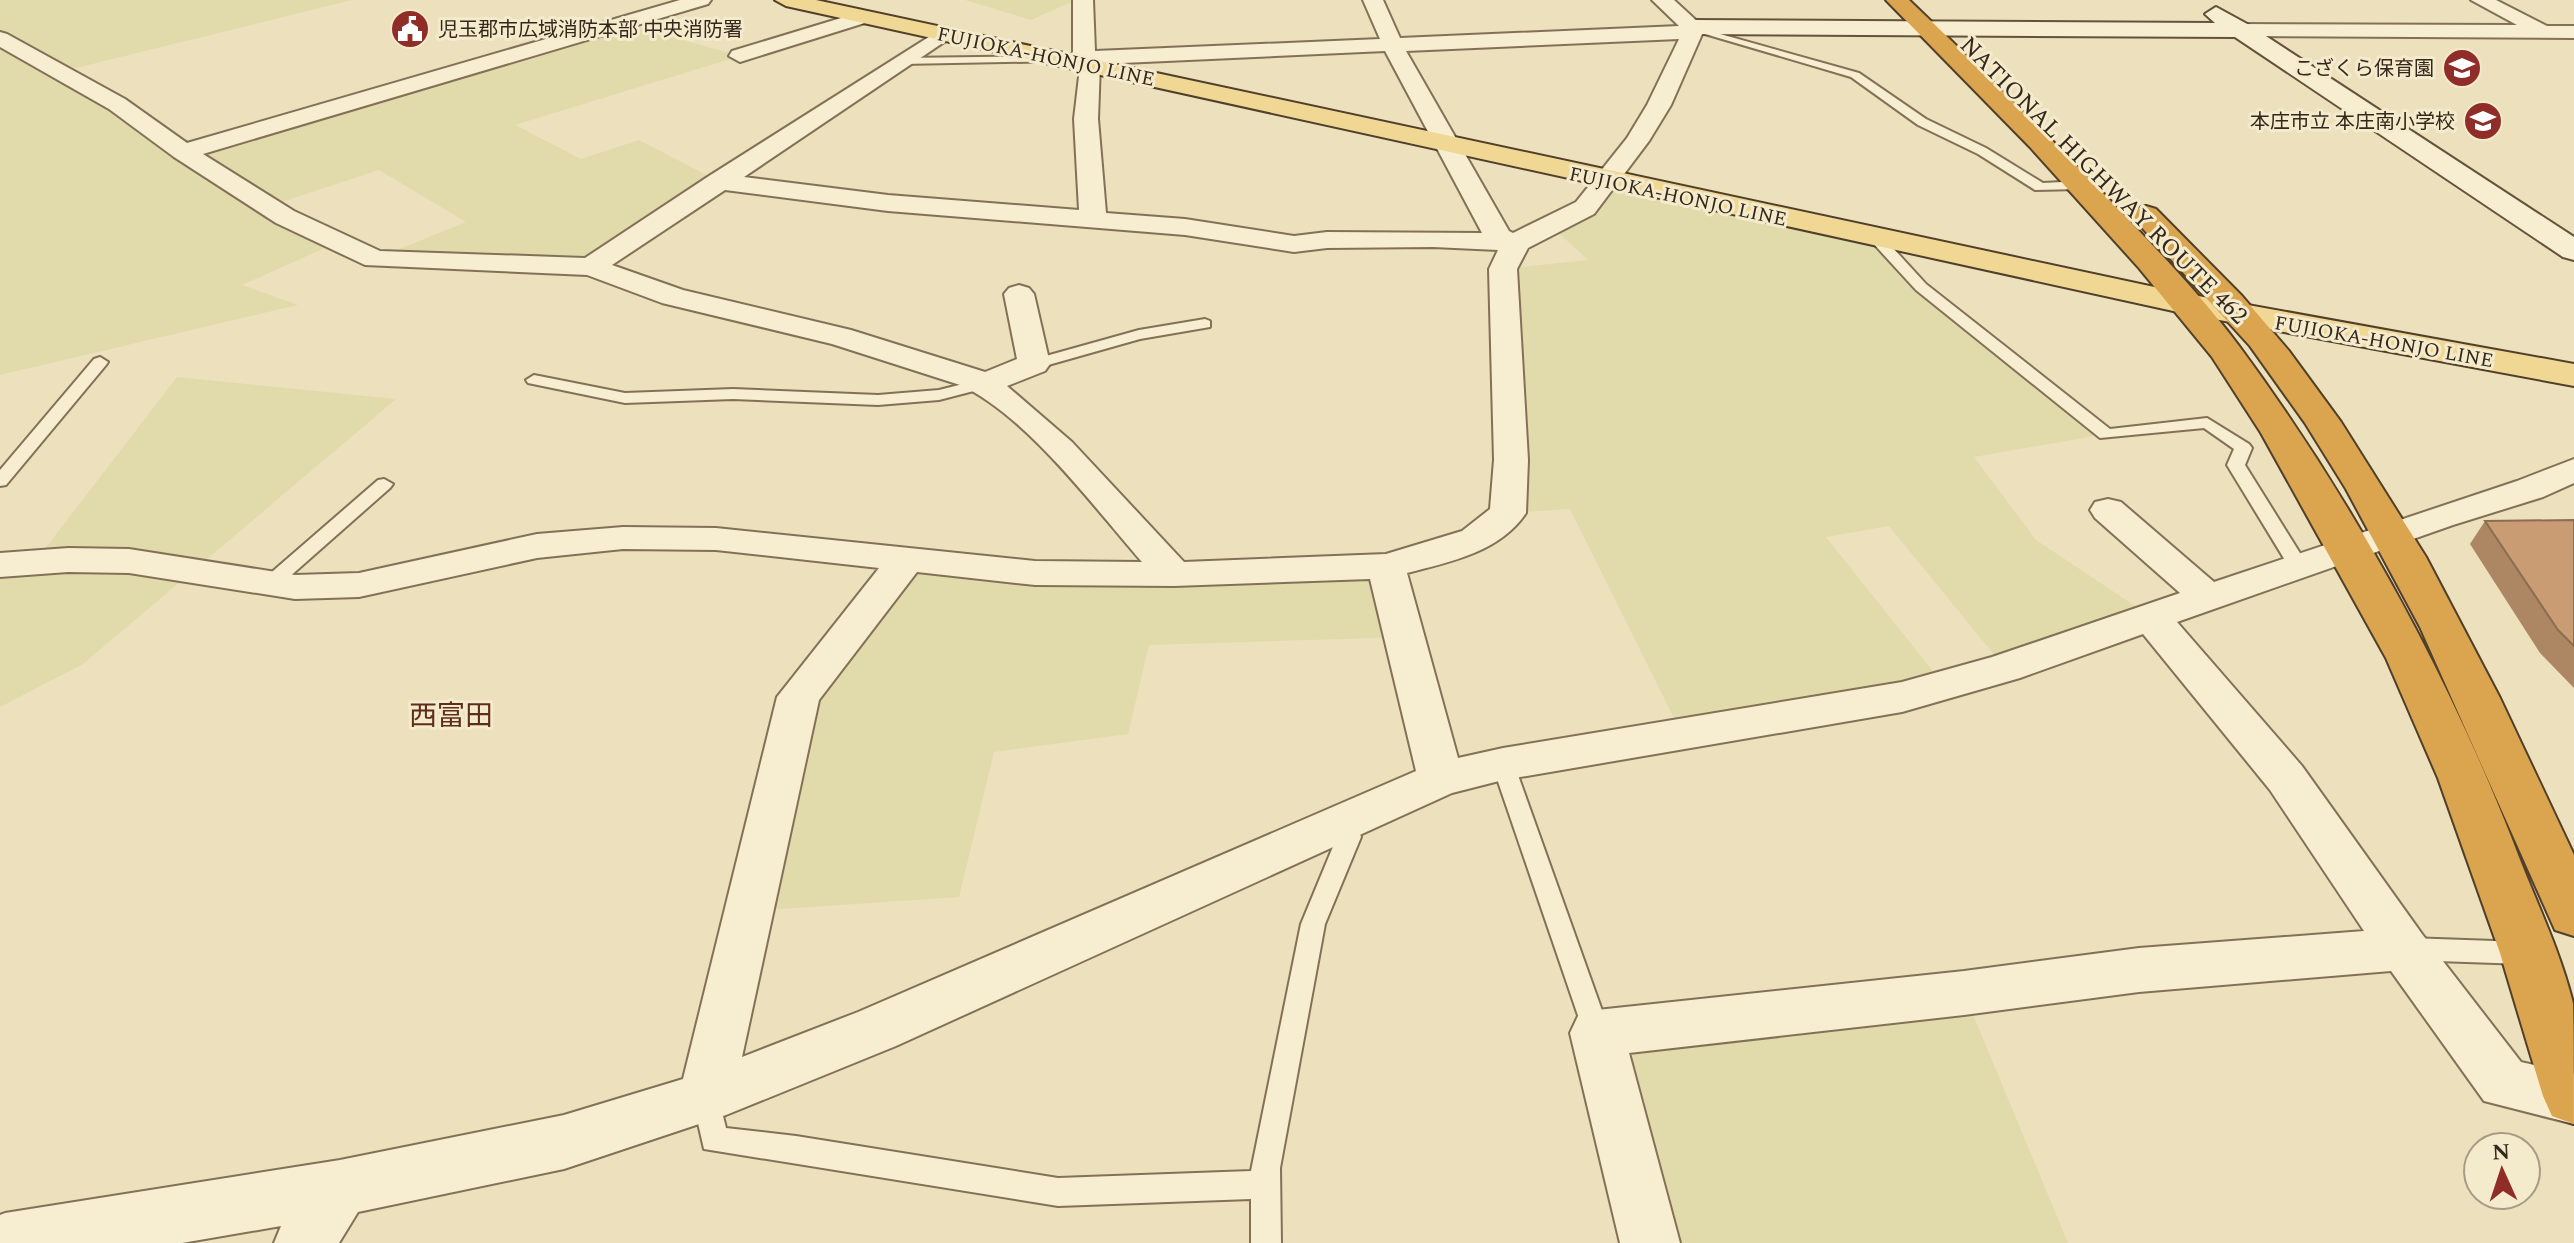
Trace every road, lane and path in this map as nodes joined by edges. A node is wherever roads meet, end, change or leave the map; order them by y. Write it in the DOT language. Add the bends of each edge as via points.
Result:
graph roads {
  1 [pos="701,0"];
  2 [pos="786,0"];
  3 [pos="1083,0"];
  4 [pos="1373,0"];
  5 [pos="1662,0"];
  6 [pos="2195,0"];
  7 [pos="2481,0"];
  8 [pos="1923,14"];
  9 [pos="864,17"];
  10 [pos="1692,30"];
  11 [pos="2241,30"];
  12 [pos="2547,32"];
  13 [pos="2574,32"];
  14 [pos="1111,33"];
  15 [pos="943,34"];
  16 [pos="1083,34"];
  17 [pos="0,38"];
  18 [pos="1393,46"];
  19 [pos="2574,46"];
  20 [pos="740,56"];
  21 [pos="902,61"];
  22 [pos="1078,61"];
  23 [pos="1447,144"];
  24 [pos="183,152"];
  25 [pos="1605,180"];
  26 [pos="718,181"];
  27 [pos="2081,185"];
  28 [pos="1093,218"];
  29 [pos="1877,239"];
  30 [pos="1516,243"];
  31 [pos="2574,251"];
  32 [pos="591,267"];
  33 [pos="1019,294"];
  34 [pos="2187,304"];
  35 [pos="2243,315"];
  36 [pos="1205,324"];
  37 [pos="100,362"];
  38 [pos="1034,364"];
  39 [pos="2574,375"];
  40 [pos="534,380"];
  41 [pos="983,384"];
  42 [pos="2574,470"];
  43 [pos="0,481"];
  44 [pos="384,484"];
  45 [pos="2108,510"];
  46 [pos="2394,534"];
  47 [pos="2349,549"];
  48 [pos="907,559"];
  49 [pos="0,565"];
  50 [pos="1386,566"];
  51 [pos="2298,566"];
  52 [pos="1174,574"];
  53 [pos="272,582"];
  54 [pos="2208,597"];
  55 [pos="2150,616"];
  56 [pos="1503,764"];
  57 [pos="1441,779"];
  58 [pos="1346,819"];
  59 [pos="2574,914"];
  60 [pos="2404,949"];
  61 [pos="2528,953"];
  62 [pos="1597,1033"];
  63 [pos="706,1097"];
  64 [pos="2574,1097"];
  65 [pos="1266,1184"];
  66 [pos="340,1188"];
  67 [pos="5,1243"];
  68 [pos="304,1243"];
  69 [pos="1266,1243"];
  70 [pos="1650,1243"];
  1 -- 24 [label="street"];
  2 -- 9 [label="main road, FUJIOKA-HONJO LINE"];
  3 -- 16 [label="street"];
  4 -- 18 [label="street" via="1375,22"];
  5 -- 10 [label="street"];
  6 -- 11 [label="street"];
  7 -- 12 [label="street"];
  8 -- 10 [label="street"];
  8 -- 11 [label="street"];
  8 -- 27 [label="highway, NATIONAL HIGHWAY ROUTE 462"];
  8 -- 35 [label="highway, NATIONAL HIGHWAY ROUTE 462" via="2118,186"];
  9 -- 15 [label="main road, FUJIOKA-HONJO LINE"];
  9 -- 20 [label="street"];
  10 -- 18 [label="street"];
  10 -- 25 [label="street" via="1659,105"];
  10 -- 27 [label="lane" via="1855,75 1922,122 2040,187"];
  11 -- 12 [label="street"];
  11 -- 31 [label="street"];
  12 -- 13 [label="street"];
  12 -- 19 [label="street"];
  14 -- 16 [label="street"];
  15 -- 21 [label="street"];
  15 -- 22 [label="main road, FUJIOKA-HONJO LINE"];
  16 -- 22 [label="street"];
  17 -- 24 [label="street" via="117,104"];
  18 -- 22 [label="street"];
  18 -- 23 [label="street"];
  21 -- 22 [label="lane"];
  21 -- 26 [label="street"];
  22 -- 23 [label="main road, FUJIOKA-HONJO LINE"];
  22 -- 28 [label="street"];
  23 -- 25 [label="main road, FUJIOKA-HONJO LINE"];
  23 -- 30 [label="street" via="1498,237"];
  24 -- 32 [label="street" via="285,217 375,259"];
  25 -- 29 [label="main road, FUJIOKA-HONJO LINE"];
  25 -- 30 [label="street" via="1585,208"];
  26 -- 28 [label="street" via="888,203"];
  26 -- 32 [label="street"];
  27 -- 34 [label="highway, NATIONAL HIGHWAY ROUTE 462"];
  28 -- 30 [label="street" via="1294,244"];
  29 -- 34 [label="main road, FUJIOKA-HONJO LINE"];
  29 -- 51 [label="lane" via="1921,287 2106,434 2207,423 2243,448 2236,465"];
  30 -- 50 [label="street" via="1503,269 1511,460 1508,513 1475,539"];
  32 -- 41 [label="street" via="722,312 873,343"];
  33 -- 38 [label="street"];
  34 -- 35 [label="main road, FUJIOKA-HONJO LINE"];
  34 -- 47 [label="highway, NATIONAL HIGHWAY ROUTE 462" via="2225,351"];
  35 -- 39 [label="main road, FUJIOKA-HONJO LINE"];
  35 -- 46 [label="highway, NATIONAL HIGHWAY ROUTE 462"];
  36 -- 38 [label="lane" via="1139,335"];
  37 -- 43 [label="lane"];
  38 -- 41 [label="street"];
  40 -- 41 [label="lane" via="625,398 733,394 878,400 939,395"];
  41 -- 52 [label="street" via="1068,460"];
  42 -- 46 [label="street"];
  44 -- 53 [label="lane"];
  45 -- 54 [label="street"];
  46 -- 47 [label="street"];
  46 -- 59 [label="highway, NATIONAL HIGHWAY ROUTE 462"];
  47 -- 51 [label="street"];
  47 -- 61 [label="highway, NATIONAL HIGHWAY ROUTE 462" via="2409,658 2463,778"];
  48 -- 52 [label="street" via="1035,573"];
  48 -- 53 [label="street" via="716,539 623,538 537,546 359,585 295,587"];
  48 -- 63 [label="street" via="798,697"];
  49 -- 53 [label="street" via="129,561"];
  50 -- 52 [label="street"];
  50 -- 57 [label="street"];
  51 -- 54 [label="street"];
  54 -- 55 [label="street"];
  55 -- 56 [label="street" via="2005,668 1902,697"];
  55 -- 60 [label="street" via="2286,778"];
  56 -- 57 [label="street"];
  56 -- 62 [label="lane"];
  57 -- 58 [label="street"];
  58 -- 63 [label="street" via="877,1029"];
  58 -- 65 [label="lane" via="1349,837 1313,924"];
  60 -- 61 [label="lane"];
  60 -- 62 [label="street" via="2139,970"];
  60 -- 64 [label="street" via="2504,1083"];
  61 -- 64 [label="highway, NATIONAL HIGHWAY ROUTE 462"];
  62 -- 70 [label="street"];
  63 -- 65 [label="lane" via="714,1140 1058,1192"];
  63 -- 66 [label="street" via="564,1142"];
  65 -- 69 [label="lane"];
  66 -- 67 [label="street"];
  66 -- 68 [label="street"];
}
